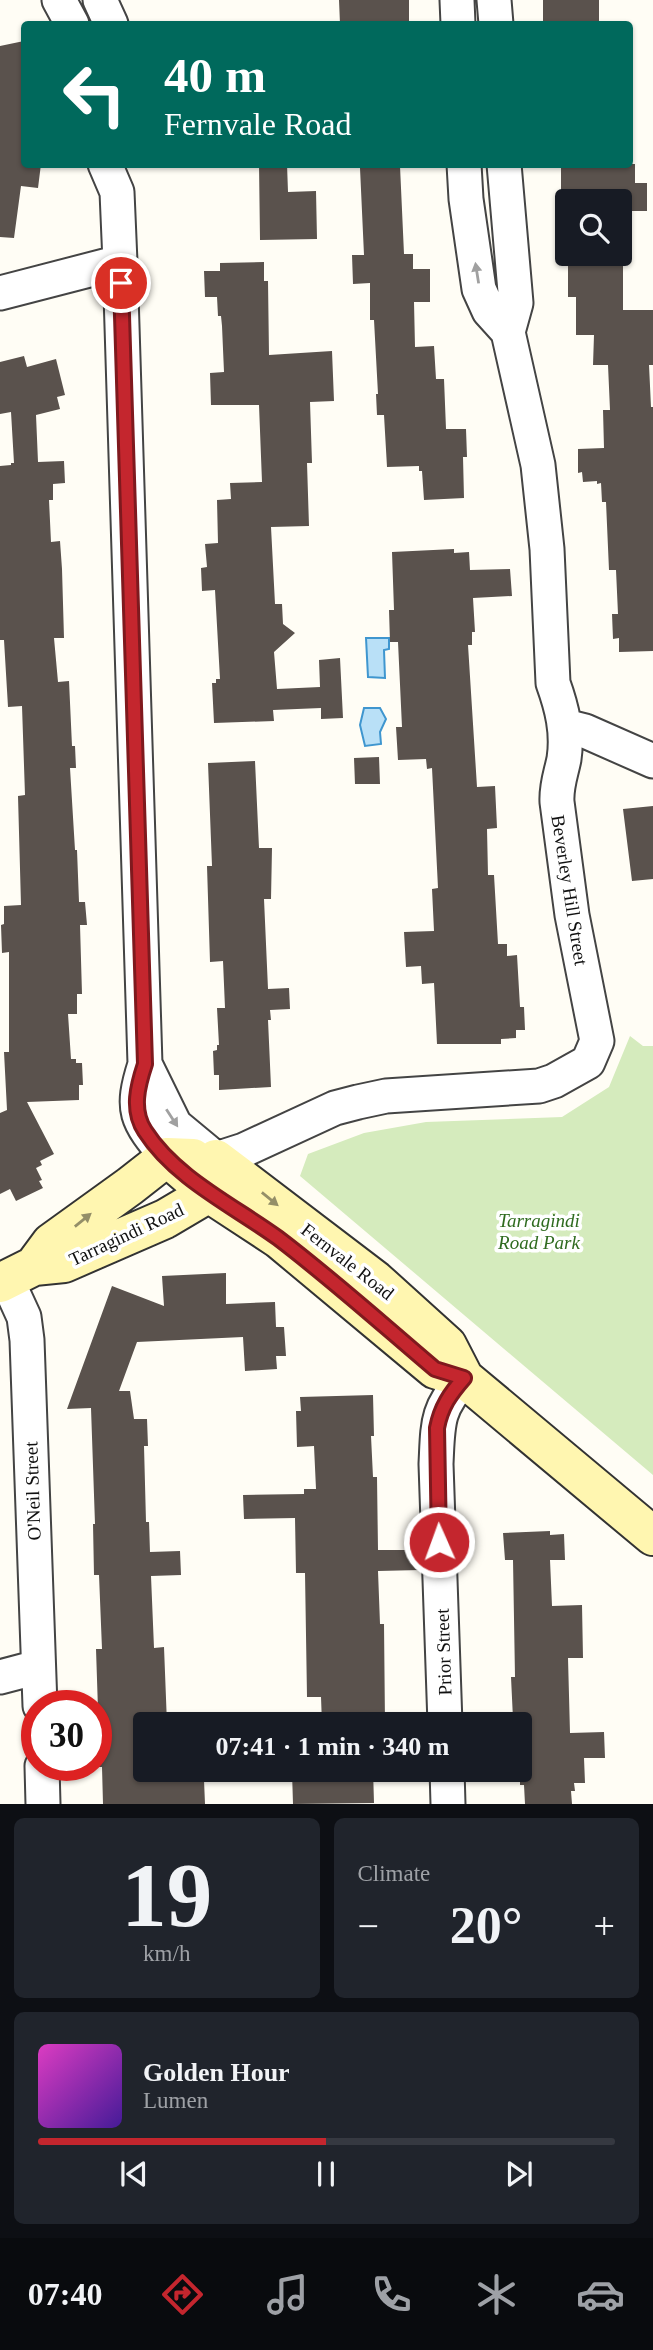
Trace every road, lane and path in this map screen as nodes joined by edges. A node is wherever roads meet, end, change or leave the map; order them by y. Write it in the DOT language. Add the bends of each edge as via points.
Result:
graph roads {
  1 [pos="59,0"];
  2 [pos="100,0"];
  3 [pos="457,0"];
  4 [pos="494,0"];
  5 [pos="70,21"];
  6 [pos="110,21"];
  7 [pos="458,21"];
  8 [pos="495,21"];
  9 [pos="464,168"];
  10 [pos="504,168"];
  11 [pos="117,174"];
  12 [pos="120,262"];
  13 [pos="0,293"];
  14 [pos="508,332"];
  15 [pos="565,726"];
  16 [pos="653,761"];
  17 [pos="145,1064"];
  18 [pos="167,1157"];
  19 [pos="212,1176"];
  20 [pos="14,1276"];
  21 [pos="464,1378"];
  22 [pos="653,1536"];
  23 [pos="38,1667"];
  24 [pos="0,1677"];
  25 [pos="39,1690"];
  26 [pos="445,1712"];
  27 [pos="42,1781"];
  28 [pos="447,1782"];
  29 [pos="43,1804"];
  30 [pos="448,1804"];
  1 -- 5 [label="street"];
  2 -- 6 [label="street"];
  3 -- 7 [label="street"];
  4 -- 8 [label="street"];
  14 -- 9 [label="street, Beverley Hill Street, one-way" via="489,311 480,289"];
  10 -- 14 [label="street, Beverley Hill Street" via="516,303"];
  11 -- 12 [label="street"];
  12 -- 13 [label="street"];
  12 -- 17 [label="street"];
  14 -- 15 [label="street, Beverley Hill Street" via="538,465 547,549 552,683"];
  15 -- 16 [label="street"];
  15 -- 19 [label="street, Beverley Hill Street" via="557,802 572,915 597,1041 588,1062 539,1086 386,1096 335,1108 244,1150"];
  17 -- 18 [label="street" via="137,1089 138,1114 144,1130"];
  17 -- 19 [label="street, one-way" via="176,1125"];
  18 -- 19 [label="street"];
  20 -- 18 [label="street, Tarragindi Road, one-way"];
  19 -- 20 [label="street, Tarragindi Road" via="165,1219 64,1263"];
  19 -- 21 [label="street, Fernvale Road" via="375,1280 447,1345"];
  20 -- 23 [label="street, O'Neil Street" via="27,1340"];
  21 -- 22 [label="street, Fernvale Road"];
  21 -- 26 [label="street, Prior Street" via="440,1412 437,1428"];
  23 -- 24 [label="street"];
  23 -- 25 [label="street, O'Neil Street"];
  27 -- 29 [label="street"];
  28 -- 30 [label="street"];
}
